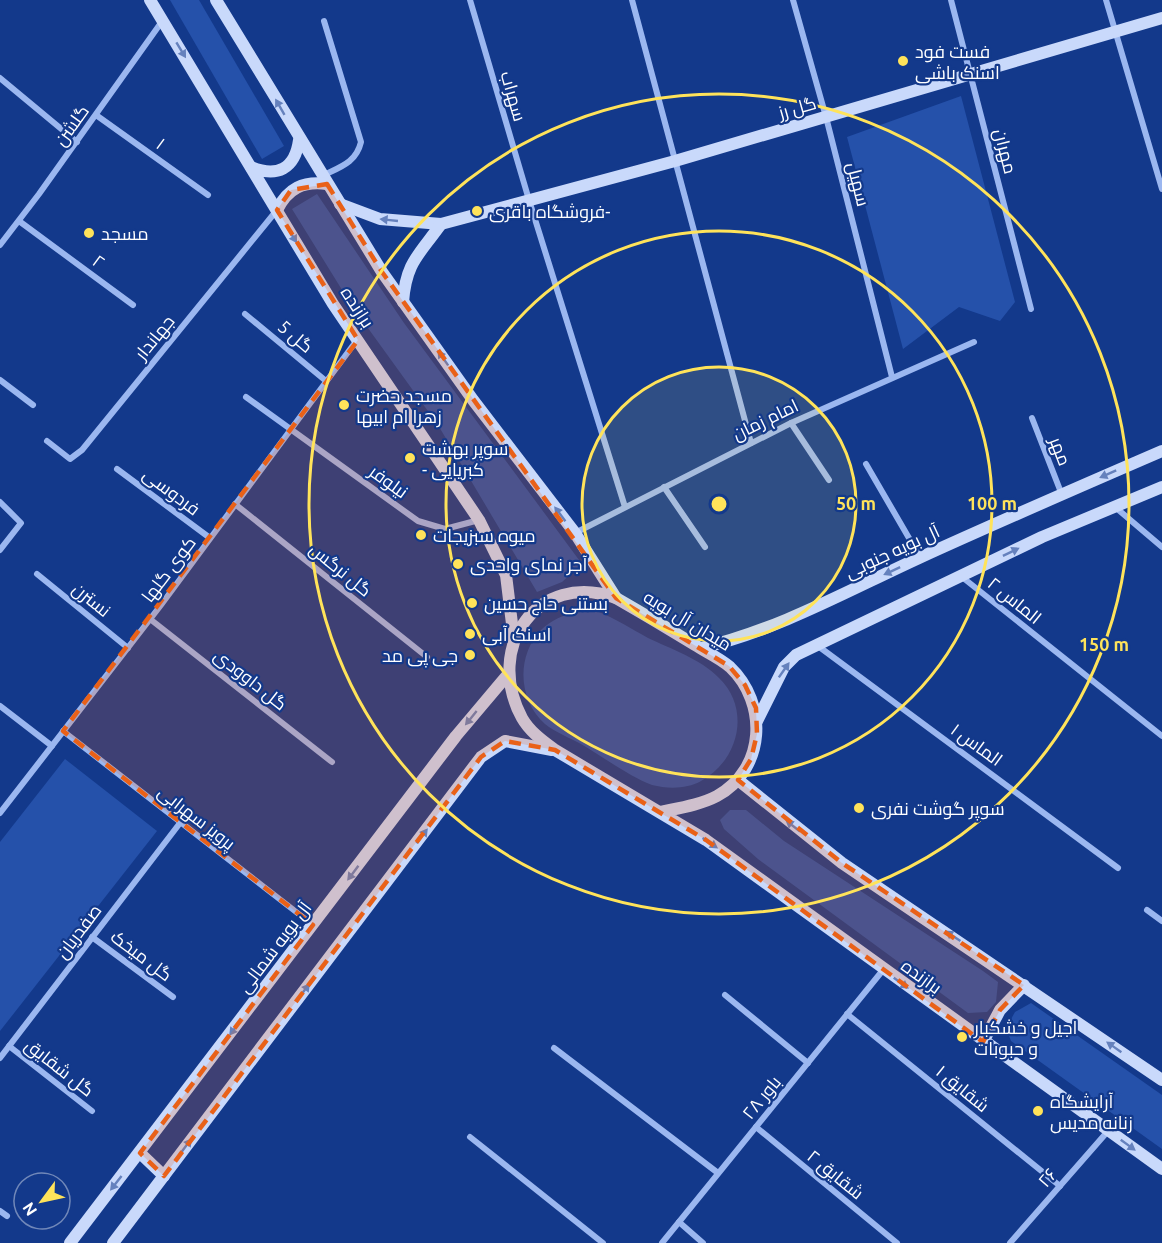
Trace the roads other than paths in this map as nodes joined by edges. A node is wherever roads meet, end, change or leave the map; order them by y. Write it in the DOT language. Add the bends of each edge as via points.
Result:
graph roads {
  1 [pos="150,0"];
  2 [pos="216,0"];
  3 [pos="470,0"];
  4 [pos="632,0"];
  5 [pos="793,0"];
  6 [pos="951,0"];
  7 [pos="1106,0"];
  8 [pos="1162,18"];
  9 [pos="163,20"];
  10 [pos="324,21"];
  11 [pos="1116,31"];
  12 [pos="971,74"];
  13 [pos="0,78"];
  14 [pos="96,115"];
  15 [pos="826,117"];
  16 [pos="299,140"];
  17 [pos="77,142"];
  18 [pos="675,161"];
  19 [pos="251,166"];
  20 [pos="324,180"];
  21 [pos="1162,189"];
  22 [pos="208,195"];
  23 [pos="529,200"];
  24 [pos="340,204"];
  25 [pos="277,210"];
  26 [pos="18,221"];
  27 [pos="441,224"];
  28 [pos="0,244"];
  29 [pos="403,302"];
  30 [pos="133,305"];
  31 [pos="1031,309"];
  32 [pos="245,314"];
  33 [pos="357,340"];
  34 [pos="974,342"];
  35 [pos="892,377"];
  36 [pos="0,380"];
  37 [pos="326,381"];
  38 [pos="246,397"];
  39 [pos="33,405"];
  40 [pos="1032,418"];
  41 [pos="791,423"];
  42 [pos="291,429"];
  43 [pos="47,441"];
  44 [pos="751,442"];
  45 [pos="1162,451"];
  46 [pos="866,464"];
  47 [pos="117,469"];
  48 [pos="829,480"];
  49 [pos="664,487"];
  50 [pos="1162,487"];
  51 [pos="1062,495"];
  52 [pos="0,502"];
  53 [pos="235,504"];
  54 [pos="625,507"];
  55 [pos="1115,507"];
  56 [pos="479,520"];
  57 [pos="574,533"];
  58 [pos="210,538"];
  59 [pos="1162,547"];
  60 [pos="705,548"];
  61 [pos="0,550"];
  62 [pos="920,557"];
  63 [pos="37,574"];
  64 [pos="961,576"];
  65 [pos="616,598"];
  66 [pos="150,619"];
  67 [pos="514,640"];
  68 [pos="817,645"];
  69 [pos="128,648"];
  70 [pos="700,648"];
  71 [pos="427,657"];
  72 [pos="508,673"];
  73 [pos="0,706"];
  74 [pos="757,722"];
  75 [pos="63,731"];
  76 [pos="1162,736"];
  77 [pos="52,746"];
  78 [pos="555,750"];
  79 [pos="332,762"];
  80 [pos="738,780"];
  81 [pos="660,812"];
  82 [pos="0,813"];
  83 [pos="180,822"];
  84 [pos="1118,868"];
  85 [pos="1147,910"];
  86 [pos="1162,921"];
  87 [pos="313,925"];
  88 [pos="92,937"];
  89 [pos="883,970"];
  90 [pos="1024,984"];
  91 [pos="725,995"];
  92 [pos="173,997"];
  93 [pos="848,1014"];
  94 [pos="982,1042"];
  95 [pos="9,1046"];
  96 [pos="554,1048"];
  97 [pos="1,1056"];
  98 [pos="808,1063"];
  99 [pos="1162,1080"];
  100 [pos="92,1111"];
  101 [pos="756,1127"];
  102 [pos="1108,1131"];
  103 [pos="470,1137"];
  104 [pos="140,1153"];
  105 [pos="1162,1169"];
  106 [pos="718,1173"];
  107 [pos="164,1176"];
  108 [pos="1060,1185"];
  109 [pos="0,1211"];
  110 [pos="7,1216"];
  111 [pos="679,1222"];
  112 [pos="70,1243"];
  113 [pos="113,1243"];
  114 [pos="603,1243"];
  115 [pos="662,1243"];
  116 [pos="703,1243"];
  117 [pos="897,1243"];
  118 [pos="1010,1243"];
  1 -- 9 [label="main road, برازنده"];
  16 -- 2 [label="main road, one-way"];
  3 -- 23 [label="street, سهراب"];
  4 -- 18 [label="street"];
  5 -- 15 [label="street, سهیل"];
  6 -- 12 [label="street, مهران"];
  7 -- 11 [label="street"];
  8 -- 11 [label="main road, گل رز"];
  9 -- 14 [label="street, گلشن"];
  9 -- 19 [label="main road, برازنده, one-way"];
  10 -- 20 [label="street" via="361,142 351,161"];
  11 -- 12 [label="main road, گل رز"];
  11 -- 21 [label="street"];
  12 -- 15 [label="main road, گل رز"];
  12 -- 31 [label="street, مهران"];
  13 -- 17 [label="street"];
  14 -- 17 [label="street, گلشن"];
  14 -- 22 [label="street, ۱"];
  15 -- 18 [label="main road, گل رز"];
  15 -- 35 [label="street, سهیل"];
  16 -- 19 [label="main road" via="297,154 277,172 263,172"];
  16 -- 20 [label="main road"];
  17 -- 26 [label="street, گلشن"];
  18 -- 23 [label="main road, گل رز"];
  18 -- 44 [label="street"];
  19 -- 25 [label="main road, برازنده"];
  20 -- 24 [label="main road"];
  20 -- 25 [label="main road" via="291,190"];
  23 -- 27 [label="main road, گل رز"];
  23 -- 54 [label="street, سهراب"];
  27 -- 24 [label="main road, گل رز, one-way" via="380,219"];
  24 -- 29 [label="main road"];
  25 -- 33 [label="main road, برازنده, one-way"];
  25 -- 43 [label="street, جهاندار" via="82,450 70,459"];
  26 -- 28 [label="street, گلشن"];
  26 -- 30 [label="street, ۲"];
  27 -- 29 [label="main road" via="414,258 405,278"];
  57 -- 29 [label="main road, one-way"];
  32 -- 37 [label="street, گل 5"];
  33 -- 37 [label="street, کوی گلها"];
  33 -- 56 [label="main road, برازنده"];
  34 -- 35 [label="street, امام زمان"];
  35 -- 41 [label="street, امام زمان"];
  36 -- 39 [label="street"];
  37 -- 42 [label="street, کوی گلها"];
  38 -- 42 [label="street, نیلوفر"];
  40 -- 51 [label="street, مهر"];
  41 -- 44 [label="street, امام زمان"];
  41 -- 48 [label="street"];
  42 -- 53 [label="street, کوی گلها"];
  42 -- 56 [label="street, نیلوفر" via="418,521 445,529"];
  44 -- 49 [label="street, امام زمان"];
  45 -- 51 [label="main road, آل بویه جنوبی, one-way"];
  46 -- 62 [label="street"];
  47 -- 58 [label="street, فردوسی"];
  49 -- 54 [label="street, امام زمان"];
  49 -- 60 [label="street"];
  50 -- 55 [label="main road"];
  51 -- 62 [label="main road, آل بویه جنوبی"];
  52 -- 61 [label="street" via="21,523"];
  53 -- 58 [label="street, کوی گلها"];
  53 -- 71 [label="street, گل نرگس"];
  54 -- 57 [label="street, امام زمان"];
  55 -- 59 [label="street"];
  64 -- 55 [label="main road, one-way"];
  56 -- 67 [label="main road, برازنده" via="506,575"];
  57 -- 65 [label="main road"];
  58 -- 66 [label="street, کوی گلها"];
  62 -- 70 [label="main road, آل بویه جنوبی, one-way" via="780,624"];
  63 -- 69 [label="street, نسترن"];
  64 -- 68 [label="main road"];
  64 -- 76 [label="street, الماس ۲"];
  65 -- 67 [label="main road, میدان آل بویه" via="598,591 563,594 533,612"];
  65 -- 70 [label="main road, میدان آل بویه"];
  66 -- 69 [label="street, کوی گلها"];
  66 -- 79 [label="street, گل داوودی"];
  67 -- 72 [label="main road, میدان آل بویه"];
  74 -- 68 [label="main road, one-way" via="784,667"];
  68 -- 84 [label="street, الماس ۱"];
  69 -- 75 [label="street, کوی گلها"];
  70 -- 74 [label="main road, میدان آل بویه" via="729,666 746,685 756,708"];
  72 -- 78 [label="main road, میدان آل بویه" via="522,718 533,733"];
  72 -- 87 [label="main road, آل بویه شمالی, one-way"];
  73 -- 77 [label="street"];
  74 -- 80 [label="main road, میدان آل بویه" via="751,759"];
  75 -- 77 [label="street, کوی گلها"];
  75 -- 83 [label="street, پرویز سهرابی"];
  77 -- 82 [label="street, کوی گلها"];
  78 -- 81 [label="main road, میدان آل بویه"];
  107 -- 78 [label="main road, one-way" via="481,757 505,741"];
  80 -- 81 [label="main road, میدان آل بویه" via="718,796"];
  90 -- 80 [label="main road, one-way" via="842,863"];
  81 -- 89 [label="main road, برازنده, one-way" via="706,840"];
  83 -- 87 [label="street, پرویز سهرابی"];
  83 -- 88 [label="street, صفدریان"];
  85 -- 86 [label="street"];
  87 -- 104 [label="main road, آل بویه شمالی, one-way"];
  88 -- 92 [label="street, گل میخک"];
  88 -- 95 [label="street, صفدریان"];
  89 -- 93 [label="street, باور ۲۸"];
  89 -- 94 [label="main road, برازنده, one-way"];
  90 -- 94 [label="main road" via="1000,1010"];
  99 -- 90 [label="main road, one-way"];
  91 -- 98 [label="street"];
  93 -- 98 [label="street, باور ۲۸"];
  93 -- 108 [label="street, شقایق ۱"];
  94 -- 102 [label="main road, برازنده"];
  95 -- 97 [label="street, صفدریان"];
  95 -- 100 [label="street, گل شقایق"];
  96 -- 106 [label="street"];
  98 -- 101 [label="street, باور ۲۸"];
  101 -- 106 [label="street, باور ۲۸"];
  101 -- 117 [label="street, شقایق ۲"];
  102 -- 105 [label="main road, برازنده, one-way"];
  102 -- 108 [label="street, ۲۶"];
  103 -- 114 [label="street"];
  104 -- 107 [label="main road"];
  104 -- 112 [label="main road, آل بویه شمالی, one-way"];
  106 -- 111 [label="street, باور ۲۸"];
  107 -- 113 [label="main road"];
  108 -- 118 [label="street, ۲۶"];
  109 -- 110 [label="street"];
  111 -- 115 [label="street, باور ۲۸"];
  111 -- 116 [label="street"];
}
